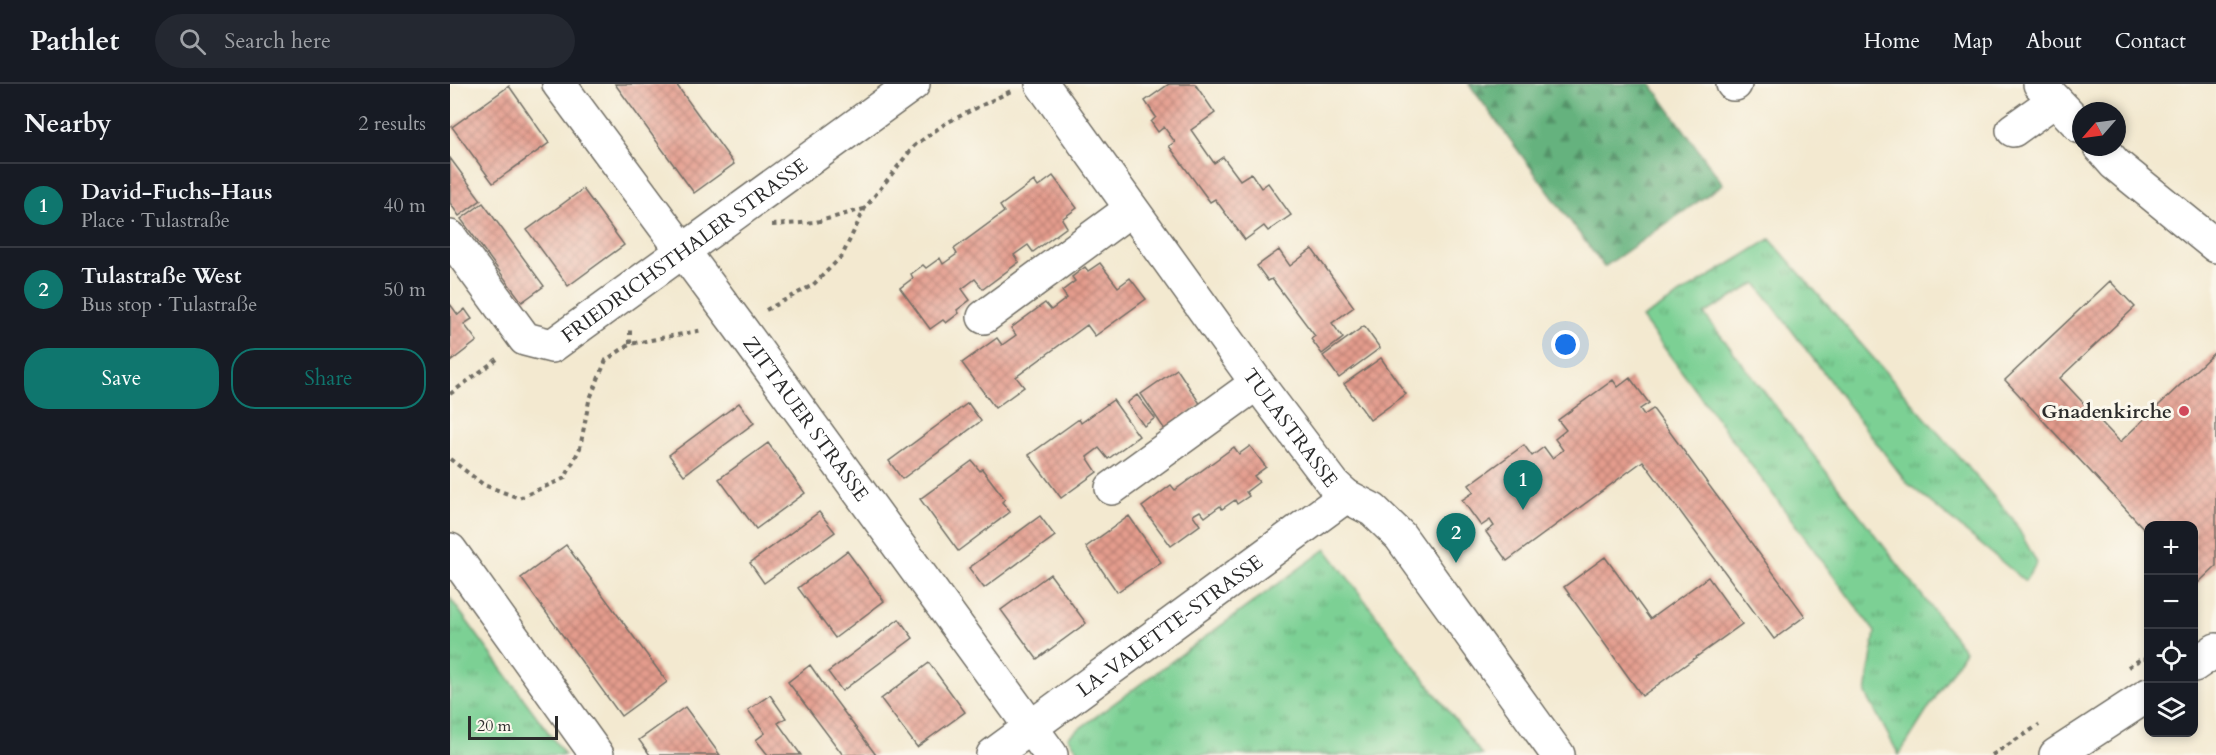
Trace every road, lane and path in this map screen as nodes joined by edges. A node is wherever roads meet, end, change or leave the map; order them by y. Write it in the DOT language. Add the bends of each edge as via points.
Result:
graph roads {
  1 [pos="559,84"];
  2 [pos="913,84"];
  3 [pos="1042,84"];
  4 [pos="2048,92"];
  5 [pos="2072,117"];
  6 [pos="2013,130"];
  7 [pos="2108,156"];
  8 [pos="864,208"];
  9 [pos="1131,209"];
  10 [pos="770,225"];
  11 [pos="450,237"];
  12 [pos="2216,246"];
  13 [pos="683,252"];
  14 [pos="984,317"];
  15 [pos="630,327"];
  16 [pos="525,339"];
  17 [pos="630,344"];
  18 [pos="1257,383"];
  19 [pos="450,394"];
  20 [pos="1112,488"];
  21 [pos="1346,496"];
  22 [pos="450,550"];
  23 [pos="2216,650"];
  24 [pos="2198,662"];
  25 [pos="2144,698"];
  26 [pos="1030,727"];
  27 [pos="597,755"];
  28 [pos="993,755"];
  29 [pos="1051,755"];
  30 [pos="1558,755"];
  31 [pos="2056,755"];
  1 -- 13 [label="street, ZITTAUER STRASSE"];
  2 -- 13 [label="street, FRIEDRICHSTHALER STRASSE"];
  3 -- 9 [label="street, TULASTRASSE"];
  4 -- 5 [label="street"];
  4 -- 6 [label="street"];
  7 -- 12 [label="street"];
  8 -- 10 [label="path" via="816,222"];
  9 -- 14 [label="street"];
  9 -- 18 [label="street, TULASTRASSE"];
  11 -- 16 [label="street"];
  13 -- 16 [label="street, FRIEDRICHSTHALER STRASSE" via="552,346"];
  13 -- 26 [label="street, ZITTAUER STRASSE"];
  15 -- 17 [label="path"];
  16 -- 19 [label="path"];
  18 -- 20 [label="street"];
  18 -- 21 [label="street, TULASTRASSE"];
  21 -- 26 [label="street, LA-VALETTE-STRASSE"];
  21 -- 30 [label="street, TULASTRASSE" via="1373,510 1400,536"];
  22 -- 27 [label="street"];
  23 -- 24 [label="street"];
  25 -- 31 [label="street"];
  26 -- 28 [label="street, LA-VALETTE-STRASSE"];
  26 -- 29 [label="street, ZITTAUER STRASSE"];
}
